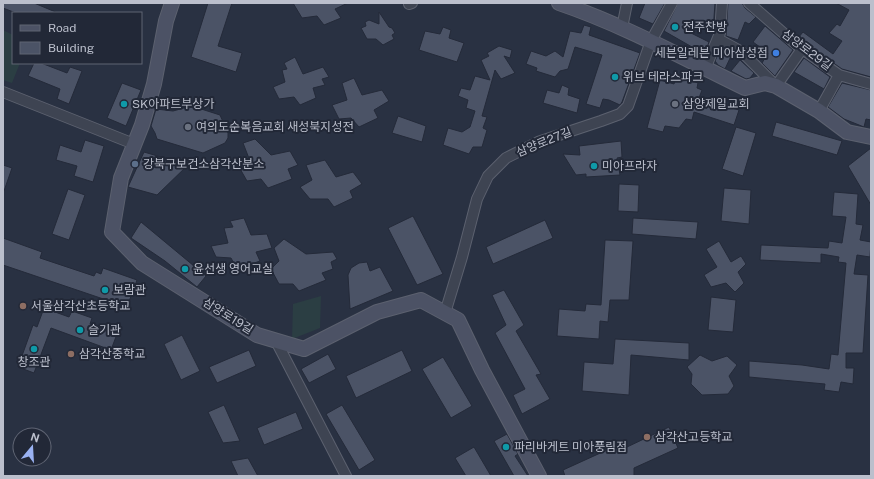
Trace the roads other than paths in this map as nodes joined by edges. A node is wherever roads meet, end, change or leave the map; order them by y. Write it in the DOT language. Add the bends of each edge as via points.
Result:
graph roads {
  1 [pos="172,3"];
  2 [pos="627,3"];
  3 [pos="672,3"];
  4 [pos="722,3"];
  5 [pos="749,3"];
  6 [pos="566,4"];
  7 [pos="622,28"];
  8 [pos="718,39"];
  9 [pos="651,40"];
  10 [pos="802,49"];
  11 [pos="705,69"];
  12 [pos="839,75"];
  13 [pos="871,84"];
  14 [pos="776,86"];
  15 [pos="3,92"];
  16 [pos="819,111"];
  17 [pos="871,138"];
  18 [pos="134,144"];
  19 [pos="445,313"];
  20 [pos="276,341"];
  21 [pos="346,476"];
  22 [pos="539,476"];
  1 -- 18 [label="street, 삼양로19길" via="154,84"];
  2 -- 7 [label="street"];
  3 -- 9 [label="street, 삼양로27길"];
  4 -- 8 [label="street"];
  5 -- 10 [label="street, 삼양로29길"];
  6 -- 7 [label="street"];
  7 -- 9 [label="street"];
  8 -- 11 [label="street"];
  8 -- 14 [label="street" via="742,52"];
  9 -- 11 [label="street"];
  9 -- 19 [label="street, 삼양로27길" via="628,106 620,114 538,142 506,158 488,176 477,199"];
  10 -- 12 [label="street, 삼양로29길"];
  10 -- 14 [label="street"];
  11 -- 14 [label="street" via="745,88 764,83"];
  12 -- 13 [label="street, 삼양로29길"];
  12 -- 16 [label="street"];
  14 -- 16 [label="street"];
  15 -- 18 [label="street"];
  16 -- 17 [label="street" via="847,132"];
  18 -- 20 [label="street, 삼양로19길" via="121,178 112,232 142,263 257,335"];
  19 -- 20 [label="street, 삼양로19길" via="421,300 377,312 304,349"];
  19 -- 22 [label="street, 삼양로19길" via="458,320"];
  20 -- 21 [label="street"];
}
